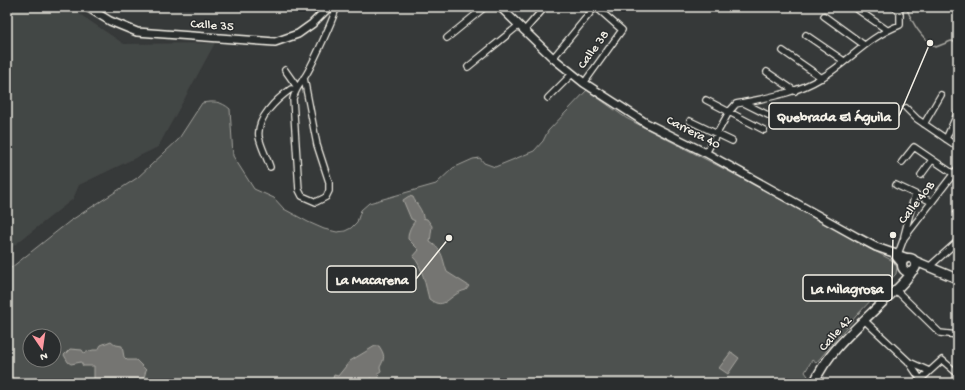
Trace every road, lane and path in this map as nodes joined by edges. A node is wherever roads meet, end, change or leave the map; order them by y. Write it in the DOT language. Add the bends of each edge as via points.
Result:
graph roads {
  1 [pos="87,7"];
  2 [pos="329,7"];
  3 [pos="336,7"];
  4 [pos="485,7"];
  5 [pos="500,7"];
  6 [pos="545,7"];
  7 [pos="596,7"];
  8 [pos="854,7"];
  9 [pos="895,7"];
  10 [pos="824,16"];
  11 [pos="518,26"];
  12 [pos="887,30"];
  13 [pos="524,31"];
  14 [pos="806,35"];
  15 [pos="447,38"];
  16 [pos="864,45"];
  17 [pos="783,51"];
  18 [pos="553,58"];
  19 [pos="844,61"];
  20 [pos="468,67"];
  21 [pos="285,70"];
  22 [pos="767,72"];
  23 [pos="572,74"];
  24 [pos="304,78"];
  25 [pos="822,78"];
  26 [pos="584,83"];
  27 [pos="296,88"];
  28 [pos="796,91"];
  29 [pos="941,94"];
  30 [pos="548,98"];
  31 [pos="706,100"];
  32 [pos="744,103"];
  33 [pos="906,108"];
  34 [pos="729,112"];
  35 [pos="958,112"];
  36 [pos="690,121"];
  37 [pos="786,124"];
  38 [pos="924,124"];
  39 [pos="764,130"];
  40 [pos="716,134"];
  41 [pos="946,139"];
  42 [pos="732,142"];
  43 [pos="958,147"];
  44 [pos="706,152"];
  45 [pos="932,160"];
  46 [pos="902,162"];
  47 [pos="270,167"];
  48 [pos="958,168"];
  49 [pos="922,175"];
  50 [pos="956,176"];
  51 [pos="896,185"];
  52 [pos="915,194"];
  53 [pos="932,202"];
  54 [pos="904,238"];
  55 [pos="958,241"];
  56 [pos="895,254"];
  57 [pos="909,265"];
  58 [pos="927,266"];
  59 [pos="958,279"];
  60 [pos="897,289"];
  61 [pos="864,320"];
  62 [pos="958,335"];
  63 [pos="908,361"];
  64 [pos="928,371"];
  65 [pos="958,374"];
  66 [pos="921,381"];
  67 [pos="814,383"];
  1 -- 2 [label="main road, Calle 35" via="110,21 137,32 276,42 298,34"];
  3 -- 24 [label="street"];
  4 -- 15 [label="street"];
  5 -- 11 [label="main road, Carrera 40"];
  6 -- 13 [label="street"];
  7 -- 18 [label="street"];
  7 -- 26 [label="street, Calle 38" via="622,30"];
  8 -- 12 [label="street"];
  9 -- 12 [label="street" via="900,13 900,25"];
  10 -- 16 [label="street"];
  11 -- 13 [label="main road, Carrera 40"];
  11 -- 20 [label="street"];
  12 -- 16 [label="street"];
  13 -- 18 [label="main road, Carrera 40"];
  14 -- 19 [label="street"];
  16 -- 19 [label="street"];
  17 -- 25 [label="street"];
  18 -- 23 [label="main road, Carrera 40"];
  19 -- 25 [label="street"];
  21 -- 27 [label="street"];
  22 -- 28 [label="street"];
  23 -- 26 [label="main road, Carrera 40"];
  23 -- 30 [label="street"];
  24 -- 27 [label="street"];
  24 -- 27 [label="street" via="317,145 329,182 329,191 320,201 311,201 302,196 299,190 293,100"];
  25 -- 28 [label="street"];
  26 -- 44 [label="main road, Carrera 40" via="646,123"];
  27 -- 47 [label="street" via="273,104 260,127 259,137"];
  28 -- 32 [label="street"];
  29 -- 38 [label="street"];
  31 -- 34 [label="street"];
  32 -- 34 [label="street" via="736,104"];
  32 -- 37 [label="street"];
  33 -- 38 [label="street"];
  34 -- 39 [label="street"];
  34 -- 40 [label="street"];
  35 -- 41 [label="street"];
  36 -- 40 [label="street"];
  38 -- 41 [label="street"];
  40 -- 42 [label="street"];
  40 -- 44 [label="street"];
  41 -- 43 [label="street"];
  44 -- 56 [label="main road, Carrera 40" via="857,237"];
  45 -- 46 [label="street" via="914,147"];
  45 -- 49 [label="street"];
  45 -- 50 [label="street"];
  48 -- 50 [label="street, Calle 40B"];
  50 -- 53 [label="street, Calle 40B"];
  51 -- 52 [label="street"];
  52 -- 53 [label="street"];
  52 -- 54 [label="street"];
  53 -- 54 [label="street, Calle 40B"];
  54 -- 56 [label="street, Calle 40B"];
  55 -- 58 [label="street"];
  56 -- 57 [label="main road, Carrera 40"];
  57 -- 58 [label="main road"];
  57 -- 60 [label="main road"];
  58 -- 59 [label="main road"];
  60 -- 61 [label="main road, Calle 42"];
  60 -- 62 [label="street" via="940,332"];
  61 -- 63 [label="street"];
  61 -- 67 [label="main road, Calle 42" via="834,352"];
  63 -- 64 [label="street"];
  63 -- 66 [label="street"];
  64 -- 65 [label="street" via="942,360"];
  64 -- 66 [label="street"];
}
